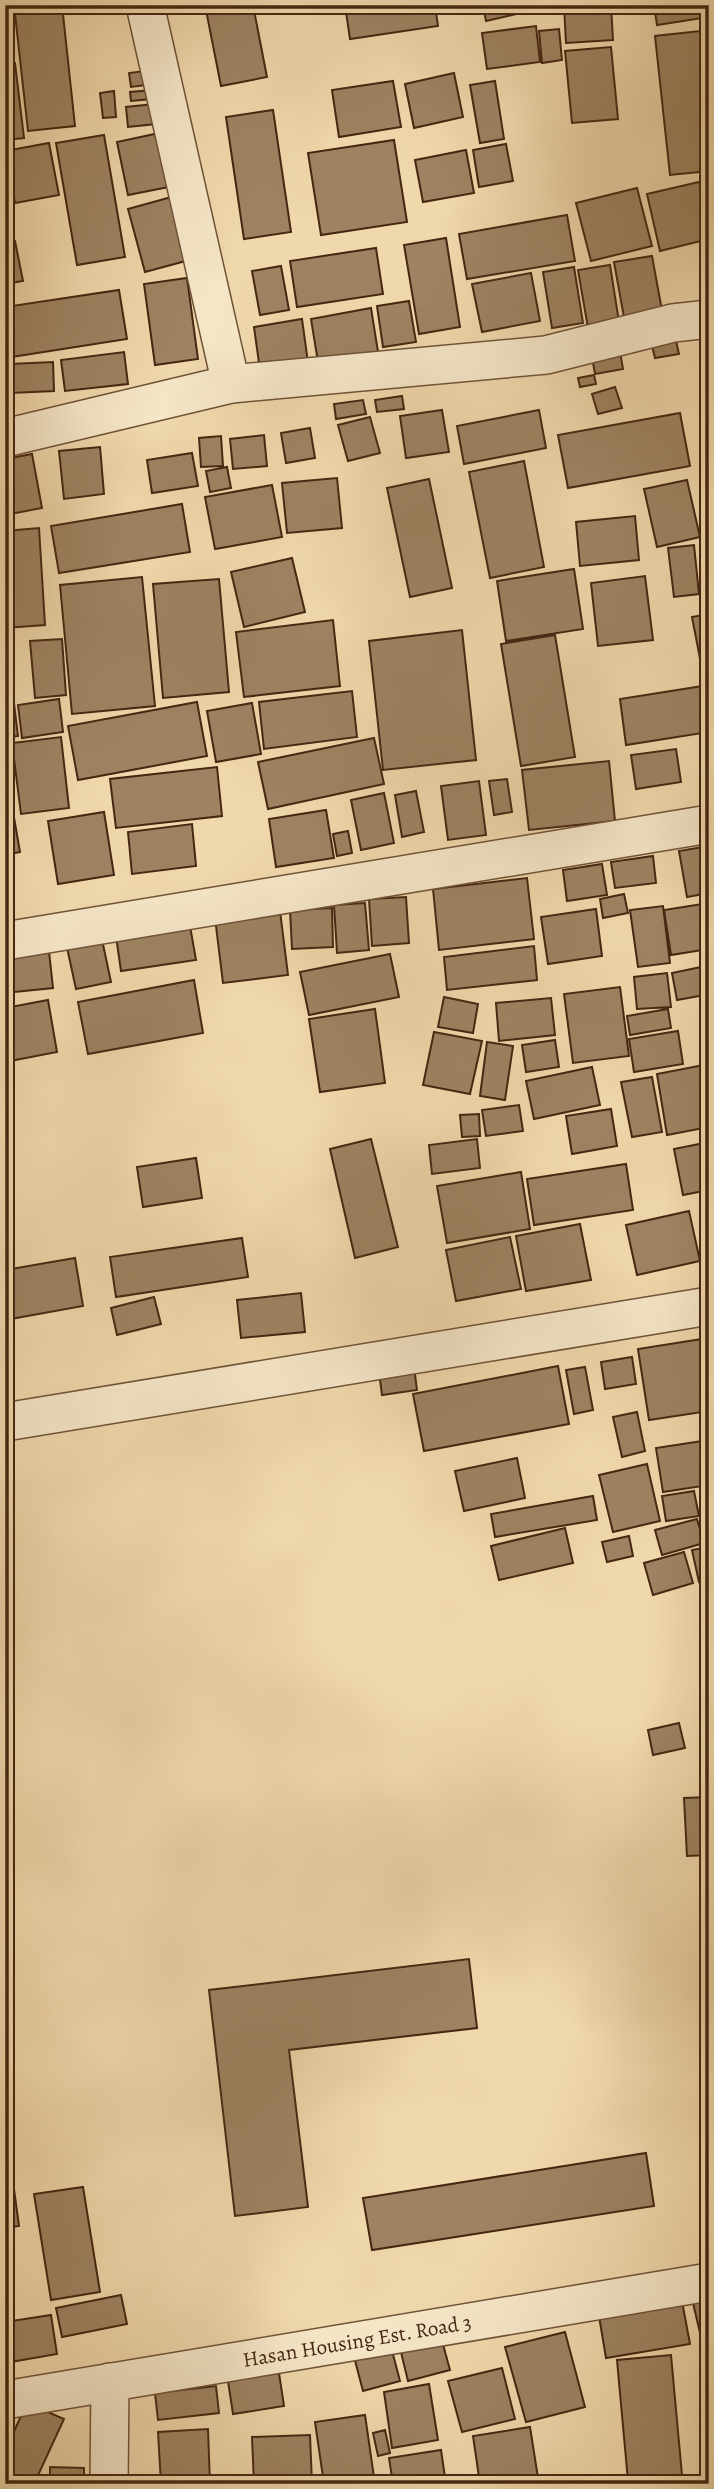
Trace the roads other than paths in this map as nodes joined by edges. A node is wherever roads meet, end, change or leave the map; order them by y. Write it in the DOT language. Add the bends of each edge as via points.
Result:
graph roads {
  1 [pos="145,5"];
  2 [pos="709,318"];
  3 [pos="231,384"];
  4 [pos="5,438"];
  5 [pos="709,824"];
  6 [pos="5,941"];
  7 [pos="709,1306"];
  8 [pos="5,1422"];
  9 [pos="709,2282"];
  10 [pos="110,2382"];
  11 [pos="5,2400"];
  12 [pos="109,2484"];
  1 -- 3 [label="street"];
  2 -- 3 [label="street" via="546,355"];
  3 -- 4 [label="street"];
  5 -- 6 [label="street"];
  7 -- 8 [label="street"];
  9 -- 10 [label="street, Hasan Housing Est. Road 3"];
  10 -- 11 [label="street, Hasan Housing Est. Road 3"];
  10 -- 12 [label="street"];
}
